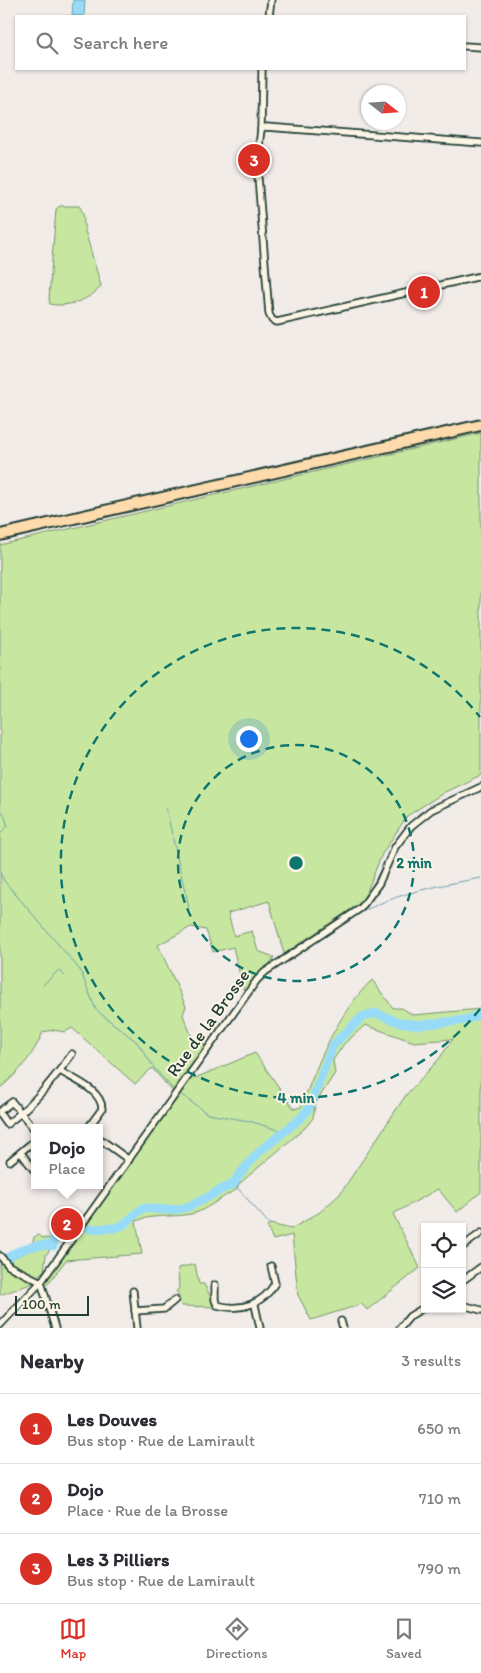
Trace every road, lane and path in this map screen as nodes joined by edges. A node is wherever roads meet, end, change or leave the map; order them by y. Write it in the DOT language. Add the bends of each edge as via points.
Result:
graph roads {
  1 [pos="271,0"];
  2 [pos="270,15"];
  3 [pos="466,46"];
  4 [pos="481,47"];
  5 [pos="262,70"];
  6 [pos="262,129"];
  7 [pos="481,143"];
  8 [pos="481,276"];
  9 [pos="481,425"];
  10 [pos="0,535"];
  11 [pos="481,786"];
  12 [pos="72,1054"];
  13 [pos="60,1071"];
  14 [pos="0,1113"];
  15 [pos="21,1113"];
  16 [pos="91,1124"];
  17 [pos="31,1125"];
  18 [pos="103,1141"];
  19 [pos="31,1144"];
  20 [pos="20,1153"];
  21 [pos="129,1160"];
  22 [pos="10,1161"];
  23 [pos="31,1166"];
  24 [pos="481,1233"];
  25 [pos="466,1244"];
  26 [pos="2,1259"];
  27 [pos="271,1266"];
  28 [pos="481,1268"];
  29 [pos="466,1278"];
  30 [pos="41,1282"];
  31 [pos="215,1285"];
  32 [pos="133,1291"];
  33 [pos="175,1300"];
  34 [pos="255,1305"];
  35 [pos="466,1306"];
  36 [pos="421,1309"];
  37 [pos="481,1310"];
  38 [pos="135,1311"];
  39 [pos="341,1321"];
  40 [pos="0,1325"];
  41 [pos="55,1328"];
  42 [pos="137,1328"];
  43 [pos="260,1328"];
  44 [pos="343,1328"];
  45 [pos="400,1328"];
  1 -- 2 [label="street"];
  3 -- 4 [label="street"];
  5 -- 6 [label="street"];
  6 -- 7 [label="street"];
  6 -- 8 [label="street" via="257,164 272,320 277,322"];
  9 -- 10 [label="main road"];
  11 -- 21 [label="street, Rue de la Brosse" via="432,810 411,826 395,847 379,883 361,908 257,980"];
  12 -- 13 [label="street"];
  13 -- 15 [label="street"];
  13 -- 16 [label="street" via="92,1091 102,1104"];
  14 -- 15 [label="street" via="12,1102"];
  14 -- 15 [label="street" via="7,1124"];
  15 -- 17 [label="street"];
  18 -- 21 [label="street"];
  19 -- 20 [label="street"];
  20 -- 22 [label="street"];
  20 -- 23 [label="street"];
  21 -- 30 [label="street, Rue de la Brosse"];
  24 -- 25 [label="street"];
  26 -- 30 [label="street"];
  27 -- 34 [label="street" via="276,1283"];
  28 -- 29 [label="street"];
  30 -- 40 [label="street, Rue de la Brosse"];
  30 -- 41 [label="street"];
  31 -- 34 [label="street" via="217,1305"];
  32 -- 38 [label="street"];
  33 -- 38 [label="street" via="164,1309"];
  34 -- 43 [label="street"];
  35 -- 37 [label="street"];
  36 -- 45 [label="street"];
  38 -- 42 [label="street"];
  39 -- 44 [label="street"];
}
